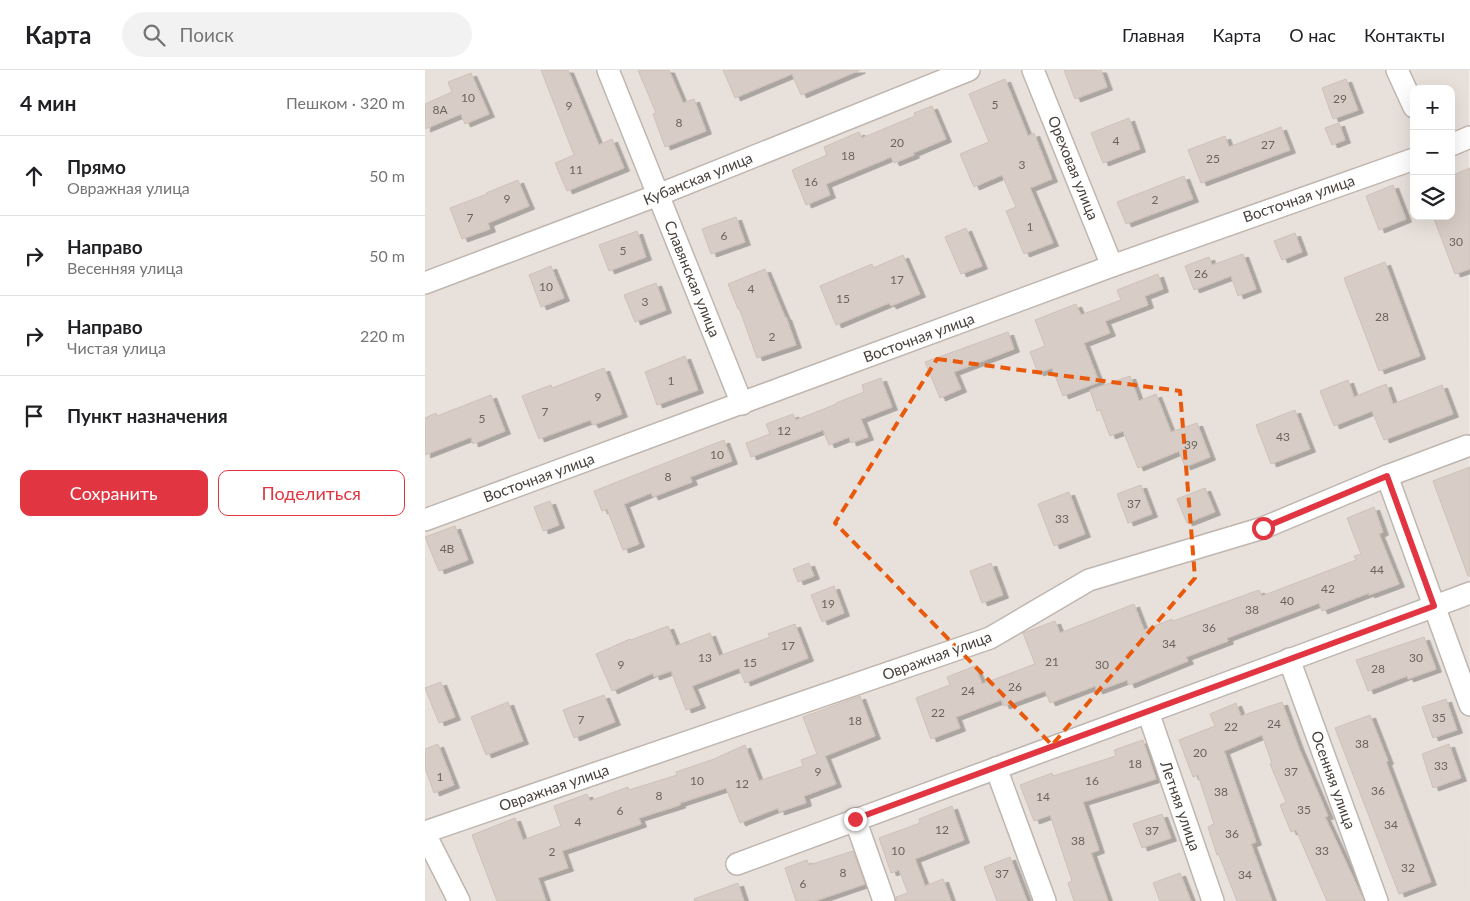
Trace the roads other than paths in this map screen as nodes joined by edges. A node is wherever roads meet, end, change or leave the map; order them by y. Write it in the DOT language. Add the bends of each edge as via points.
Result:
graph roads {
  1 [pos="608,70"];
  2 [pos="969,70"];
  3 [pos="1033,70"];
  4 [pos="1397,70"];
  5 [pos="1410,98"];
  6 [pos="1470,137"];
  7 [pos="1455,143"];
  8 [pos="1410,160"];
  9 [pos="658,195"];
  10 [pos="1113,266"];
  11 [pos="425,283"];
  12 [pos="742,404"];
  13 [pos="1467,446"];
  14 [pos="1387,476"];
  15 [pos="425,520"];
  16 [pos="1470,592"];
  17 [pos="1434,606"];
  18 [pos="1289,659"];
  19 [pos="1470,705"];
  20 [pos="1148,712"];
  21 [pos="996,768"];
  22 [pos="855,819"];
  23 [pos="425,833"];
  24 [pos="737,864"];
  25 [pos="459,901"];
  26 [pos="884,901"];
  27 [pos="1045,901"];
  28 [pos="1213,901"];
  29 [pos="1377,901"];
  1 -- 9 [label="street, Славянская улица"];
  2 -- 9 [label="street, Кубанская улица"];
  3 -- 10 [label="street, Ореховая улица"];
  4 -- 5 [label="street"];
  6 -- 7 [label="street"];
  8 -- 10 [label="street, Восточная улица"];
  9 -- 11 [label="street, Кубанская улица"];
  9 -- 12 [label="street, Славянская улица"];
  10 -- 12 [label="street, Восточная улица"];
  12 -- 15 [label="street, Восточная улица"];
  13 -- 14 [label="street, Овражная улица"];
  14 -- 17 [label="street"];
  14 -- 23 [label="street, Овражная улица" via="1263,528 1089,580 991,638"];
  16 -- 17 [label="street"];
  17 -- 18 [label="street"];
  17 -- 19 [label="street"];
  18 -- 20 [label="street"];
  18 -- 29 [label="street, Осенняя улица"];
  20 -- 21 [label="street"];
  20 -- 28 [label="street, Летняя улица"];
  21 -- 22 [label="street"];
  21 -- 27 [label="street"];
  22 -- 24 [label="street"];
  22 -- 26 [label="street"];
  23 -- 25 [label="street"];
}
